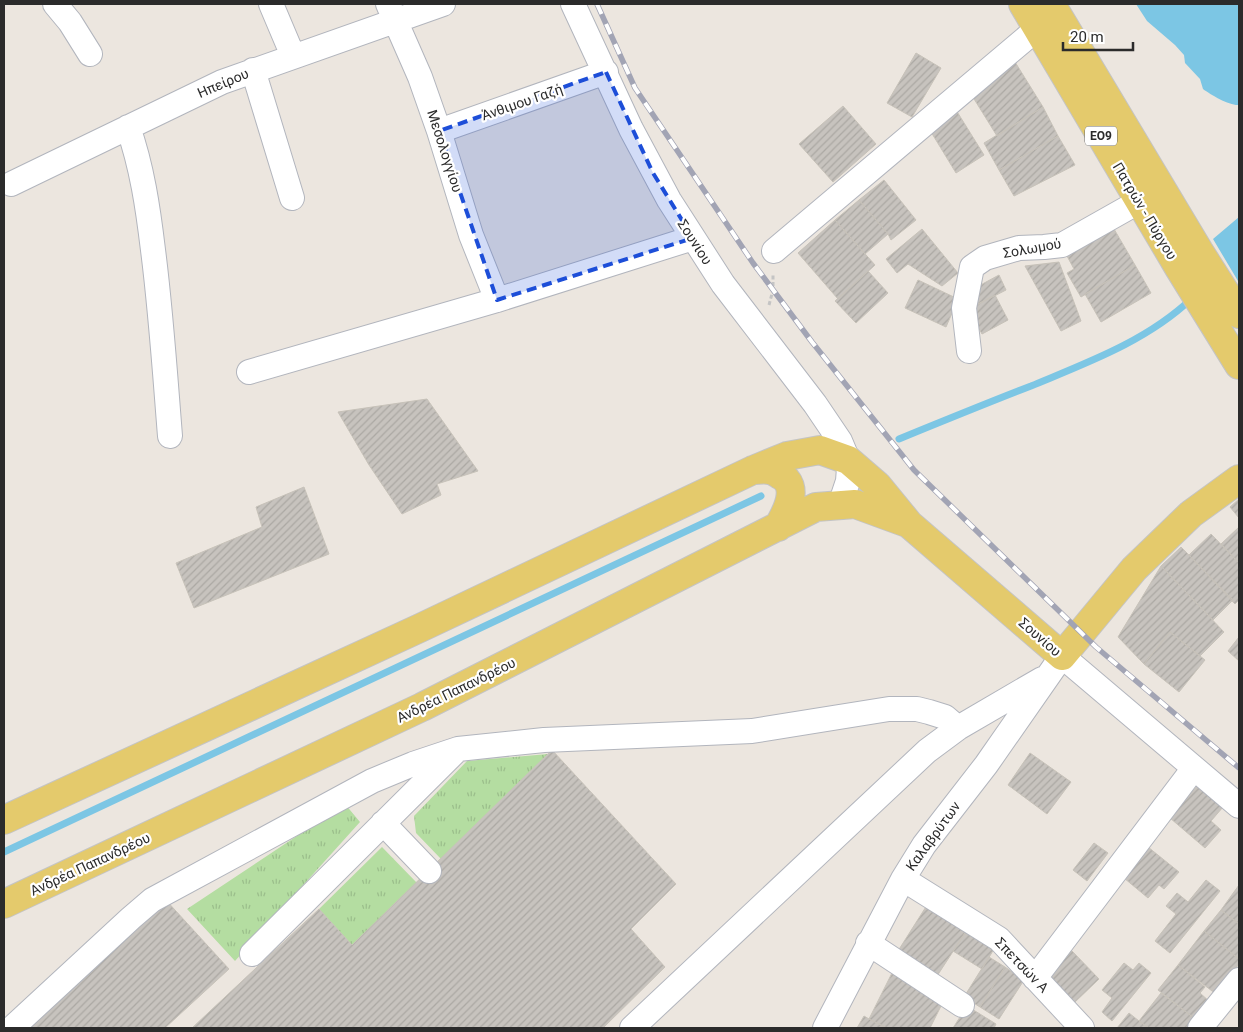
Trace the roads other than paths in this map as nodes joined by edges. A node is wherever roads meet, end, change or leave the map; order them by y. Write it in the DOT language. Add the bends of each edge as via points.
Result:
graph roads {
  1 [pos="55,4"];
  2 [pos="271,4"];
  3 [pos="443,4"];
  4 [pos="573,4"];
  5 [pos="1023,4"];
  6 [pos="1051,4"];
  7 [pos="392,13"];
  8 [pos="1038,28"];
  9 [pos="90,54"];
  10 [pos="293,56"];
  11 [pos="253,70"];
  12 [pos="606,72"];
  13 [pos="128,127"];
  14 [pos="439,131"];
  15 [pos="11,184"];
  16 [pos="292,198"];
  17 [pos="1140,201"];
  18 [pos="693,238"];
  19 [pos="774,251"];
  20 [pos="1189,260"];
  21 [pos="497,300"];
  22 [pos="1239,314"];
  23 [pos="969,351"];
  24 [pos="1239,365"];
  25 [pos="249,372"];
  26 [pos="170,436"];
  27 [pos="848,460"];
  28 [pos="753,470"];
  29 [pos="1239,479"];
  30 [pos="840,505"];
  31 [pos="909,524"];
  32 [pos="778,527"];
  33 [pos="1056,665"];
  34 [pos="958,728"];
  35 [pos="458,749"];
  36 [pos="1194,768"];
  37 [pos="1239,806"];
  38 [pos="4,820"];
  39 [pos="383,823"];
  40 [pos="429,870"];
  41 [pos="903,879"];
  42 [pos="4,904"];
  43 [pos="868,943"];
  44 [pos="252,954"];
  45 [pos="1035,978"];
  46 [pos="1239,980"];
  47 [pos="962,1004"];
  48 [pos="12,1028"];
  49 [pos="632,1028"];
  50 [pos="825,1028"];
  51 [pos="1082,1028"];
  52 [pos="1200,1028"];
  1 -- 9 [label="street"];
  2 -- 10 [label="street"];
  3 -- 7 [label="street, Ηπείρου"];
  4 -- 12 [label="street, Σουνίου"];
  5 -- 8 [label="main road, Πατρών - Πύργου / ΕΟ9"];
  6 -- 20 [label="main road, Πατρών - Πύργου / ΕΟ9"];
  7 -- 10 [label="street, Ηπείρου"];
  7 -- 14 [label="street, Μεσολογγίου"];
  8 -- 17 [label="main road, Πατρών - Πύργου / ΕΟ9"];
  8 -- 19 [label="street"];
  10 -- 11 [label="street, Ηπείρου"];
  11 -- 13 [label="street, Ηπείρου"];
  11 -- 16 [label="street"];
  12 -- 14 [label="street, Άνθιμου Γαζή"];
  12 -- 18 [label="street, Σουνίου" via="653,173"];
  13 -- 15 [label="street, Ηπείρου"];
  13 -- 26 [label="street" via="141,171 148,212"];
  14 -- 21 [label="street, Μεσολογγίου" via="471,235"];
  17 -- 20 [label="main road, Πατρών - Πύργου / ΕΟ9"];
  17 -- 23 [label="street, Σολωμού" via="1062,245 1018,248 985,258 972,267 964,308"];
  18 -- 21 [label="street"];
  18 -- 27 [label="street, Σουνίου" via="723,284 830,424"];
  20 -- 22 [label="main road, Πατρών - Πύργου / ΕΟ9"];
  20 -- 24 [label="main road, Πατρών - Πύργου / ΕΟ9" via="1218,329"];
  21 -- 25 [label="street"];
  27 -- 28 [label="main road" via="820,450 787,456"];
  27 -- 30 [label="street, Σουνίου" via="849,475"];
  27 -- 31 [label="main road, Σουνίου" via="877,485"];
  28 -- 32 [label="main road" via="770,470 784,477 789,485 791,494 787,511"];
  28 -- 38 [label="main road"];
  29 -- 33 [label="main road" via="1191,514 1134,569"];
  30 -- 31 [label="main road, Ανδρέα Παπανδρέου" via="855,504"];
  30 -- 32 [label="main road, Ανδρέα Παπανδρέου" via="816,507"];
  31 -- 33 [label="main road, Σουνίου"];
  32 -- 42 [label="main road, Ανδρέα Παπανδρέου" via="387,724"];
  33 -- 34 [label="street" via="1014,697"];
  33 -- 36 [label="street, Σουνίου"];
  33 -- 41 [label="street, Καλαβρύτων" via="986,765 924,845"];
  34 -- 35 [label="street" via="945,717 929,712 889,709 752,731 544,740"];
  34 -- 49 [label="street" via="919,757"];
  35 -- 39 [label="street"];
  35 -- 48 [label="street" via="372,781 152,900"];
  36 -- 37 [label="street, Σουνίου"];
  36 -- 45 [label="street"];
  39 -- 40 [label="street"];
  39 -- 44 [label="street"];
  41 -- 43 [label="street, Καλαβρύτων"];
  41 -- 45 [label="street, Σπετσών Α" via="999,939"];
  43 -- 47 [label="street"];
  43 -- 50 [label="street, Καλαβρύτων"];
  45 -- 51 [label="street, Σπετσών Α"];
  46 -- 52 [label="street"];
}
